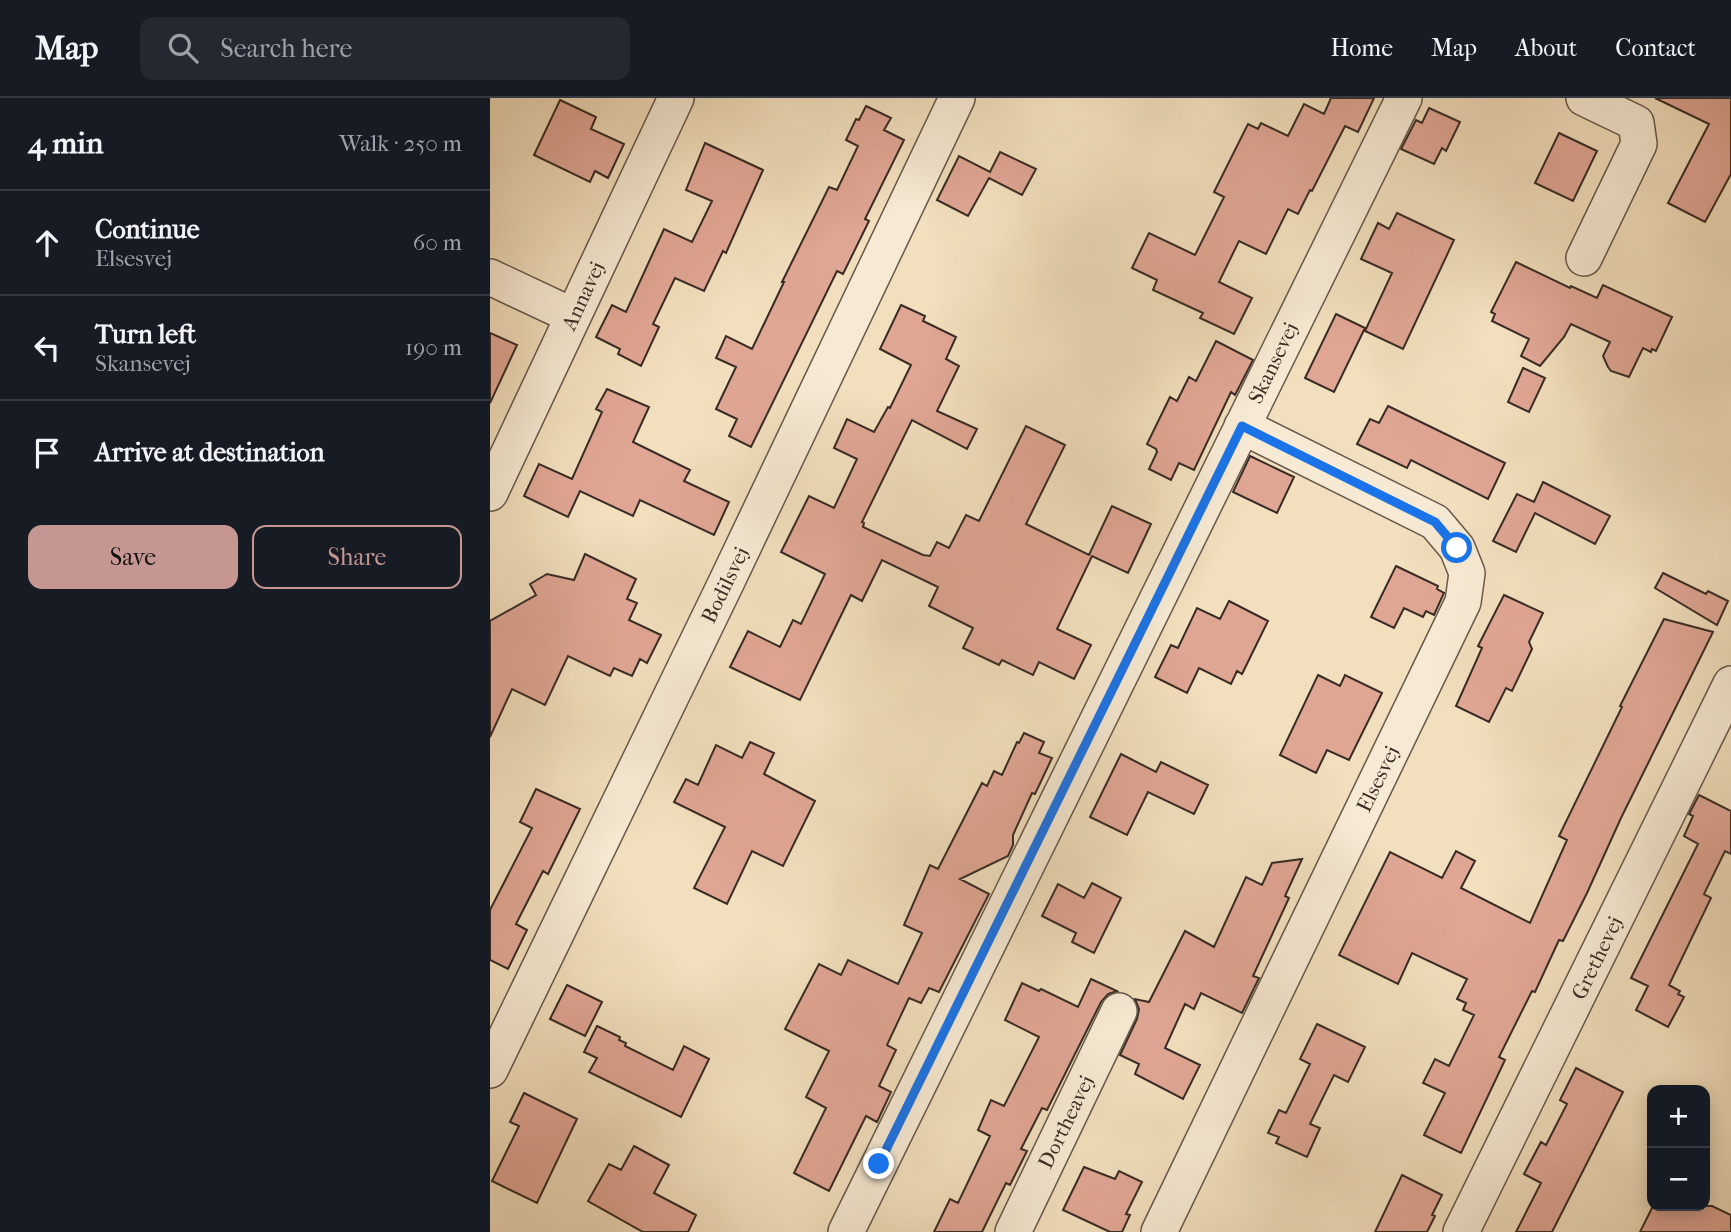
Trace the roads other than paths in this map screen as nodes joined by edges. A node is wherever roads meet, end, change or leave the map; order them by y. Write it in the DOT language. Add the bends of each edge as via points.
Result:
graph roads {
  1 [pos="676,98"];
  2 [pos="957,98"];
  3 [pos="1404,98"];
  4 [pos="1584,98"];
  5 [pos="1584,258"];
  6 [pos="490,277"];
  7 [pos="573,316"];
  8 [pos="1242,426"];
  9 [pos="490,493"];
  10 [pos="1731,684"];
  11 [pos="1119,1011"];
  12 [pos="490,1070"];
  13 [pos="846,1232"];
  14 [pos="1013,1232"];
  15 [pos="1159,1232"];
  16 [pos="1461,1232"];
  1 -- 7 [label="street, Annavej"];
  2 -- 12 [label="street, Bodilsvej"];
  3 -- 8 [label="street, Skansevej"];
  4 -- 5 [label="street" via="1636,123 1639,144"];
  6 -- 7 [label="street"];
  7 -- 9 [label="street, Annavej"];
  8 -- 13 [label="street, Skansevej"];
  8 -- 15 [label="street, Elsesvej" via="1435,522 1457,548 1467,573 1463,602"];
  10 -- 16 [label="street, Grethevej"];
  11 -- 14 [label="street, Dortheavej"];
}
